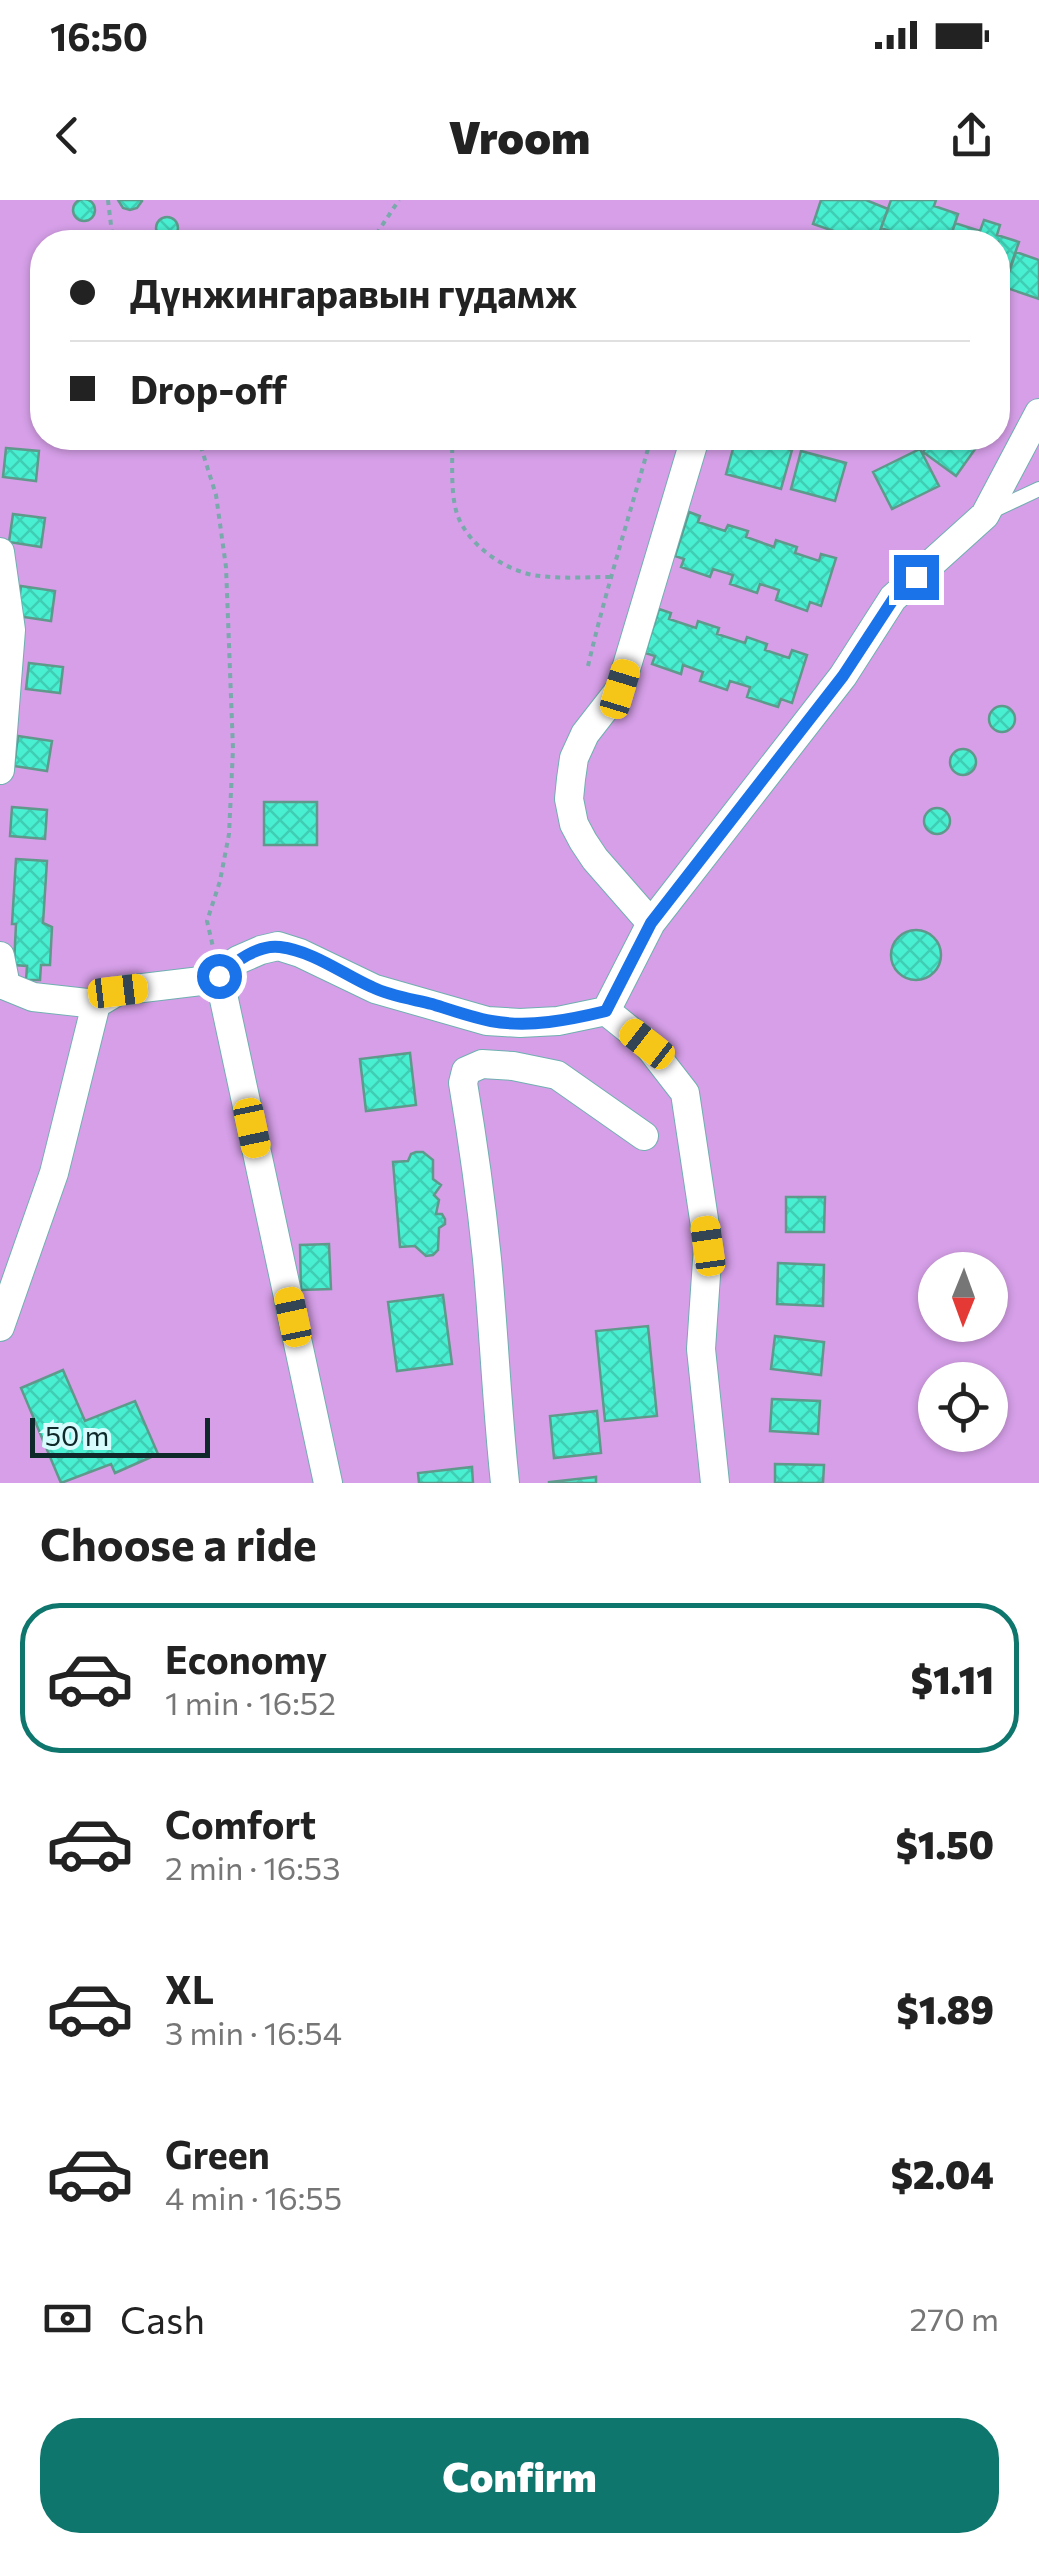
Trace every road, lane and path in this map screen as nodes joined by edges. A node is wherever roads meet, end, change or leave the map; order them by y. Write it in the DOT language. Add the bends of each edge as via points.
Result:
graph roads {
  1 [pos="108,200"];
  2 [pos="400,200"];
  3 [pos="112,230"];
  4 [pos="379,230"];
  5 [pos="1039,413"];
  6 [pos="202,450"];
  7 [pos="453,450"];
  8 [pos="647,450"];
  9 [pos="691,450"];
  10 [pos="1039,489"];
  11 [pos="985,515"];
  12 [pos="0,552"];
  13 [pos="610,577"];
  14 [pos="588,666"];
  15 [pos="1,766"];
  16 [pos="651,923"];
  17 [pos="0,956"];
  18 [pos="219,976"];
  19 [pos="96,1004"];
  20 [pos="606,1011"];
  21 [pos="644,1136"];
  22 [pos="0,1327"];
  23 [pos="328,1483"];
  24 [pos="505,1483"];
  25 [pos="715,1483"];
  1 -- 3 [label="path"];
  2 -- 4 [label="path"];
  5 -- 11 [label="street"];
  6 -- 18 [label="path" via="226,567 233,749 229,834 207,921"];
  7 -- 13 [label="path" via="456,510 482,549 540,576"];
  8 -- 13 [label="path"];
  9 -- 16 [label="street" via="620,689 584,734 570,779 574,824 583,841"];
  10 -- 11 [label="lane"];
  11 -- 16 [label="street" via="894,598 843,676"];
  12 -- 15 [label="street" via="11,630"];
  13 -- 14 [label="path"];
  16 -- 20 [label="street"];
  17 -- 19 [label="street" via="6,986"];
  18 -- 19 [label="street" via="118,991"];
  18 -- 20 [label="street" via="238,960 278,946 375,989 487,1020 520,1024"];
  18 -- 23 [label="street"];
  19 -- 22 [label="street" via="54,1174"];
  20 -- 25 [label="street" via="647,1044 685,1093 708,1246 702,1349"];
  21 -- 24 [label="street" via="557,1075 482,1064 466,1071"];
}
